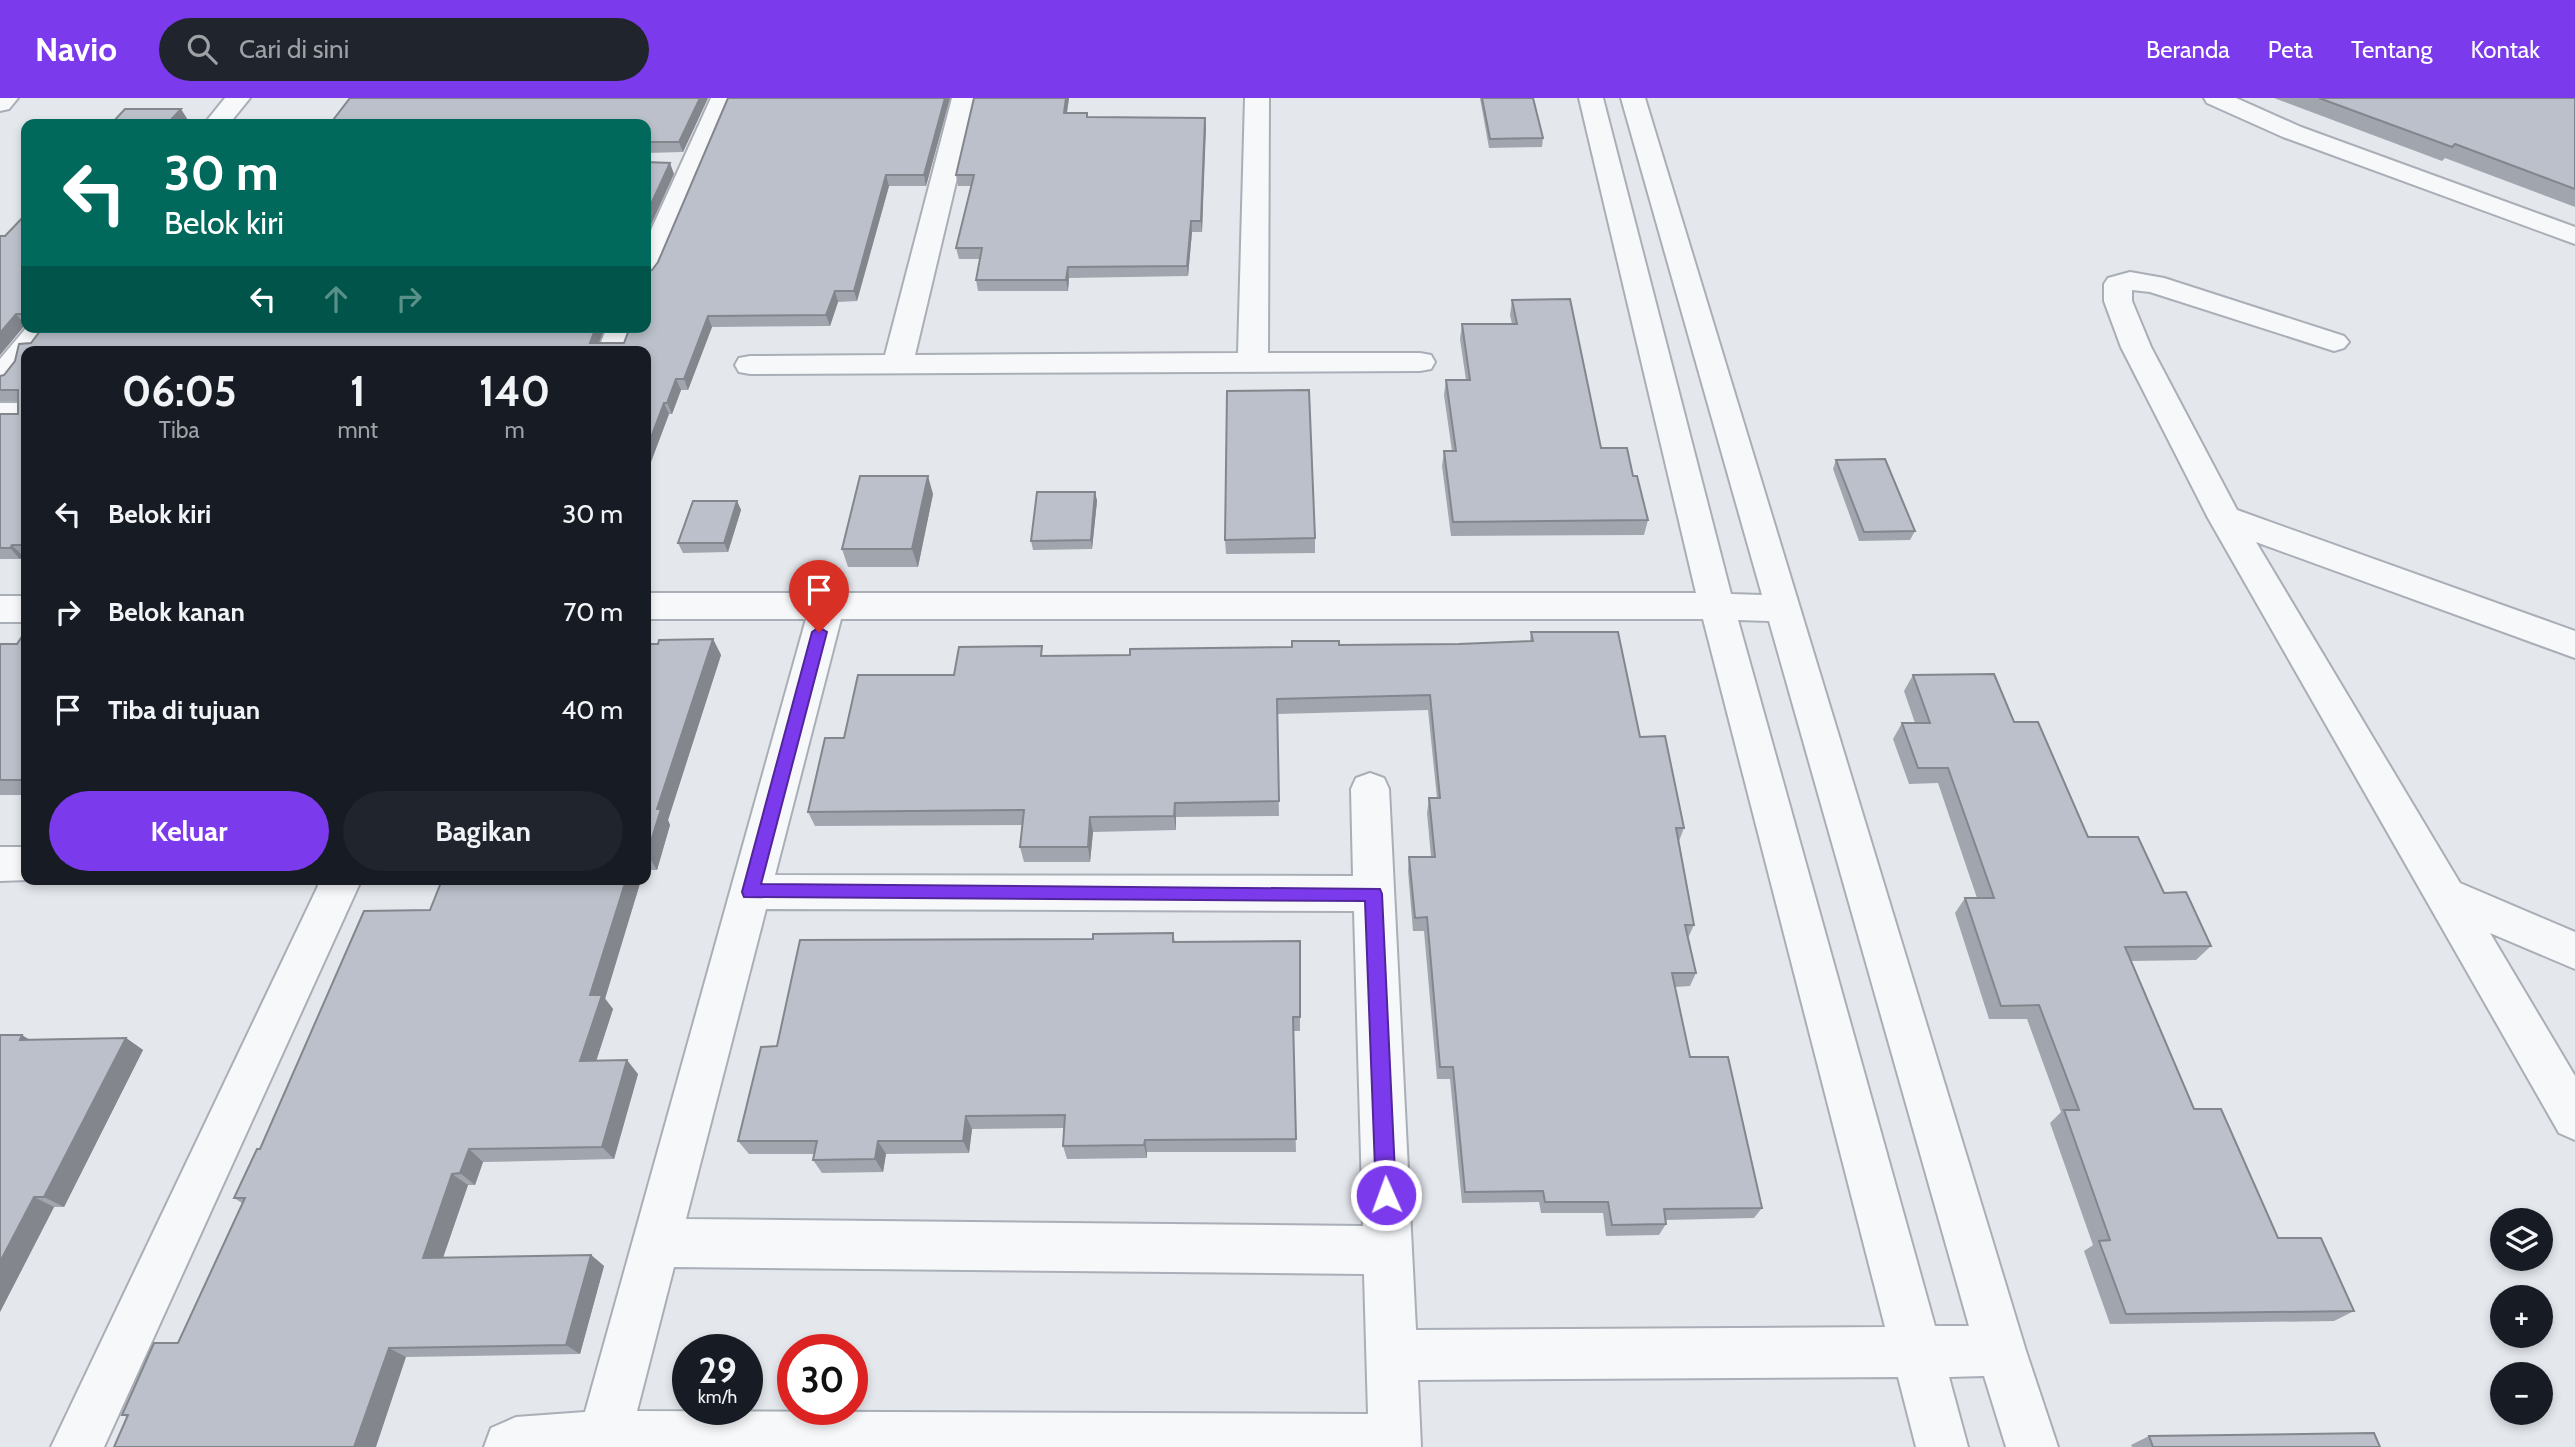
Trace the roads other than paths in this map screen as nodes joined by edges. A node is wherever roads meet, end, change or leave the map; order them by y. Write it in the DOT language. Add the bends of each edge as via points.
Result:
graph roads {
  1 [pos="6,98"];
  2 [pos="238,98"];
  3 [pos="723,98"];
  4 [pos="964,98"];
  5 [pos="1257,98"];
  6 [pos="1591,98"];
  7 [pos="1633,98"];
  8 [pos="2216,98"];
  9 [pos="0,104"];
  10 [pos="220,119"];
  11 [pos="2575,236"];
  12 [pos="651,256"];
  13 [pos="2334,342"];
  14 [pos="21,354"];
  15 [pos="1420,362"];
  16 [pos="1253,363"];
  17 [pos="898,364"];
  18 [pos="750,365"];
  19 [pos="0,379"];
  20 [pos="0,413"];
  21 [pos="21,413"];
  22 [pos="2225,518"];
  23 [pos="827,606"];
  24 [pos="1717,606"];
  25 [pos="651,607"];
  26 [pos="21,609"];
  27 [pos="1783,609"];
  28 [pos="0,610"];
  29 [pos="2575,645"];
  30 [pos="1370,789"];
  31 [pos="0,864"];
  32 [pos="21,864"];
  33 [pos="338,885"];
  34 [pos="750,892"];
  35 [pos="1374,894"];
  36 [pos="2445,895"];
  37 [pos="2575,951"];
  38 [pos="2575,1118"];
  39 [pos="656,1243"];
  40 [pos="1388,1250"];
  41 [pos="2001,1351"];
  42 [pos="1917,1352"];
  43 [pos="1392,1356"];
  44 [pos="604,1437"];
  45 [pos="947,1443"];
  46 [pos="1395,1443"];
  47 [pos="76,1447"];
  48 [pos="510,1447"];
  49 [pos="1942,1447"];
  50 [pos="2032,1447"];
  1 -- 9 [label="street"];
  2 -- 10 [label="street"];
  3 -- 12 [label="street" via="680,163"];
  4 -- 17 [label="street"];
  5 -- 16 [label="street"];
  6 -- 24 [label="street"];
  7 -- 27 [label="street"];
  8 -- 11 [label="street" via="2292,132"];
  13 -- 22 [label="street" via="2154,284 2118,284 2118,301 2136,347"];
  14 -- 19 [label="street"];
  15 -- 16 [label="street"];
  16 -- 17 [label="street"];
  17 -- 18 [label="street"];
  20 -- 21 [label="street"];
  22 -- 29 [label="street"];
  22 -- 36 [label="street"];
  23 -- 24 [label="street"];
  23 -- 25 [label="street"];
  23 -- 34 [label="street"];
  24 -- 27 [label="street"];
  24 -- 42 [label="street"];
  26 -- 28 [label="street"];
  27 -- 41 [label="street"];
  30 -- 35 [label="street"];
  31 -- 32 [label="street"];
  33 -- 47 [label="street"];
  34 -- 35 [label="street"];
  34 -- 39 [label="street"];
  35 -- 40 [label="street"];
  36 -- 37 [label="street"];
  36 -- 38 [label="street"];
  39 -- 40 [label="street"];
  39 -- 44 [label="street"];
  40 -- 43 [label="street"];
  41 -- 42 [label="street"];
  41 -- 50 [label="street"];
  42 -- 43 [label="street"];
  42 -- 49 [label="street"];
  43 -- 46 [label="street"];
  44 -- 45 [label="street"];
  44 -- 48 [label="street"];
  45 -- 46 [label="street"];
}
